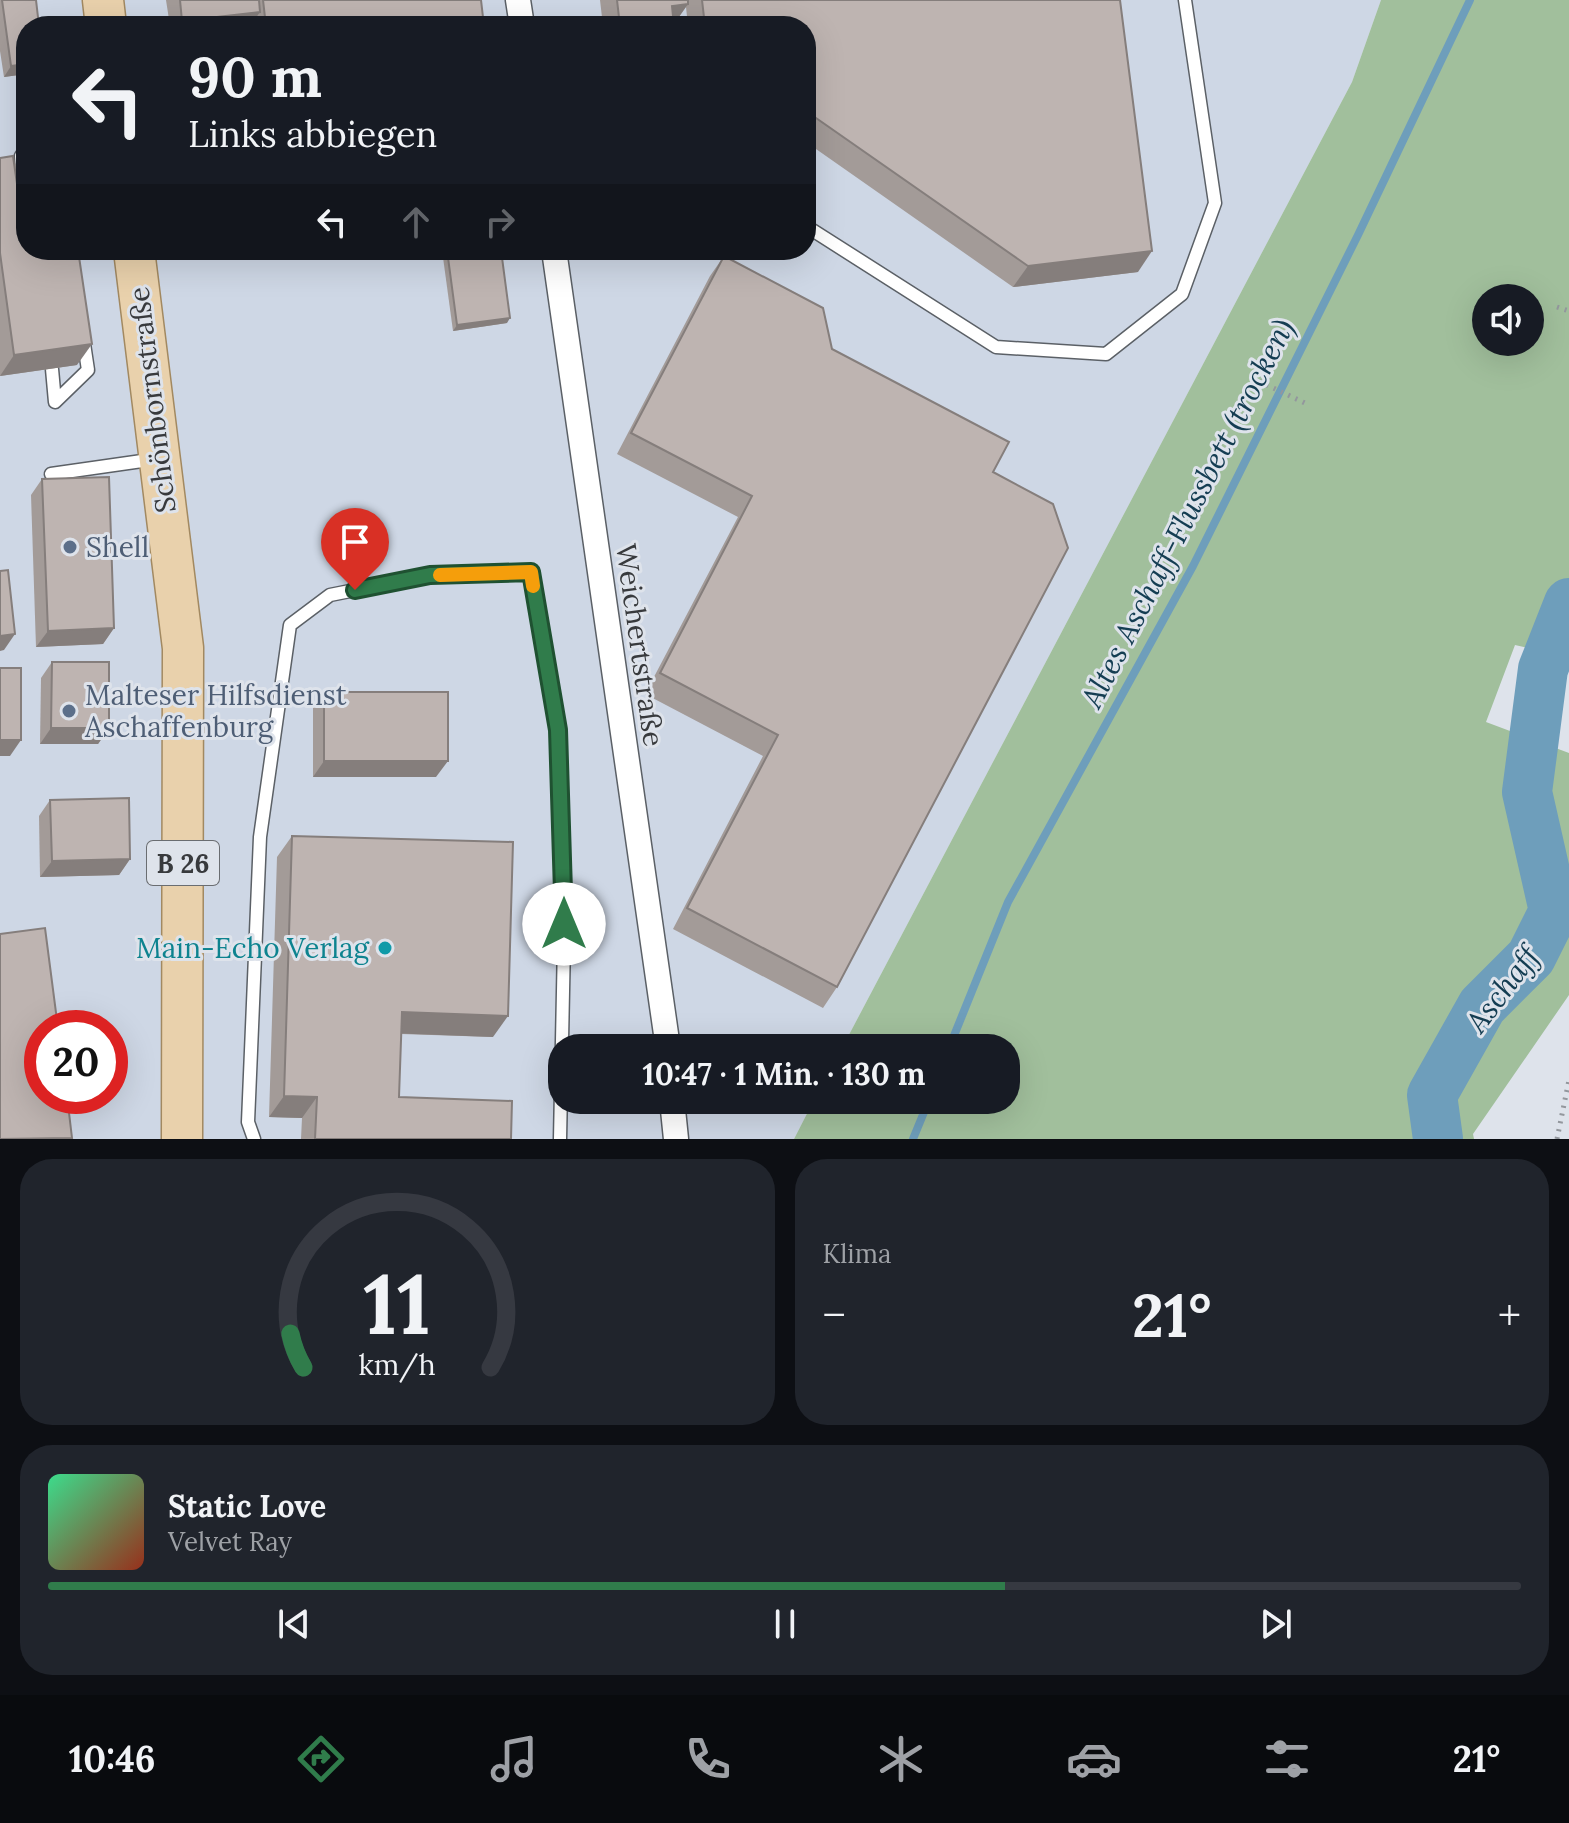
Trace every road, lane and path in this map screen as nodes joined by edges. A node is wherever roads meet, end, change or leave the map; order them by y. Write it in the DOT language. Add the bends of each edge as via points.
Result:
graph roads {
  1 [pos="1185,0"];
  2 [pos="816,232"];
  3 [pos="135,260"];
  4 [pos="555,260"];
  5 [pos="1557,307"];
  6 [pos="1569,311"];
  7 [pos="82,325"];
  8 [pos="52,369"];
  9 [pos="1252,378"];
  10 [pos="1307,404"];
  11 [pos="159,459"];
  12 [pos="51,474"];
  13 [pos="666,1034"];
  14 [pos="1569,1080"];
  15 [pos="673,1114"];
  16 [pos="180,1139"];
  17 [pos="254,1139"];
  18 [pos="560,1139"];
  19 [pos="676,1139"];
  20 [pos="1557,1139"];
  1 -- 2 [label="lane" via="1215,203 1182,294 1106,354 996,347"];
  3 -- 11 [label="main road, Schönbornstraße / B 26"];
  4 -- 13 [label="street, Weichertstraße"];
  5 -- 6 [label="path"];
  7 -- 8 [label="lane" via="88,370 55,402"];
  9 -- 10 [label="path"];
  11 -- 12 [label="lane"];
  11 -- 16 [label="main road, Schönbornstraße / B 26" via="183,648"];
  14 -- 20 [label="path"];
  15 -- 19 [label="street"];
  17 -- 18 [label="lane" via="248,1122 260,837 290,625 330,595 430,575 531,572 558,730 565,893"];
}
